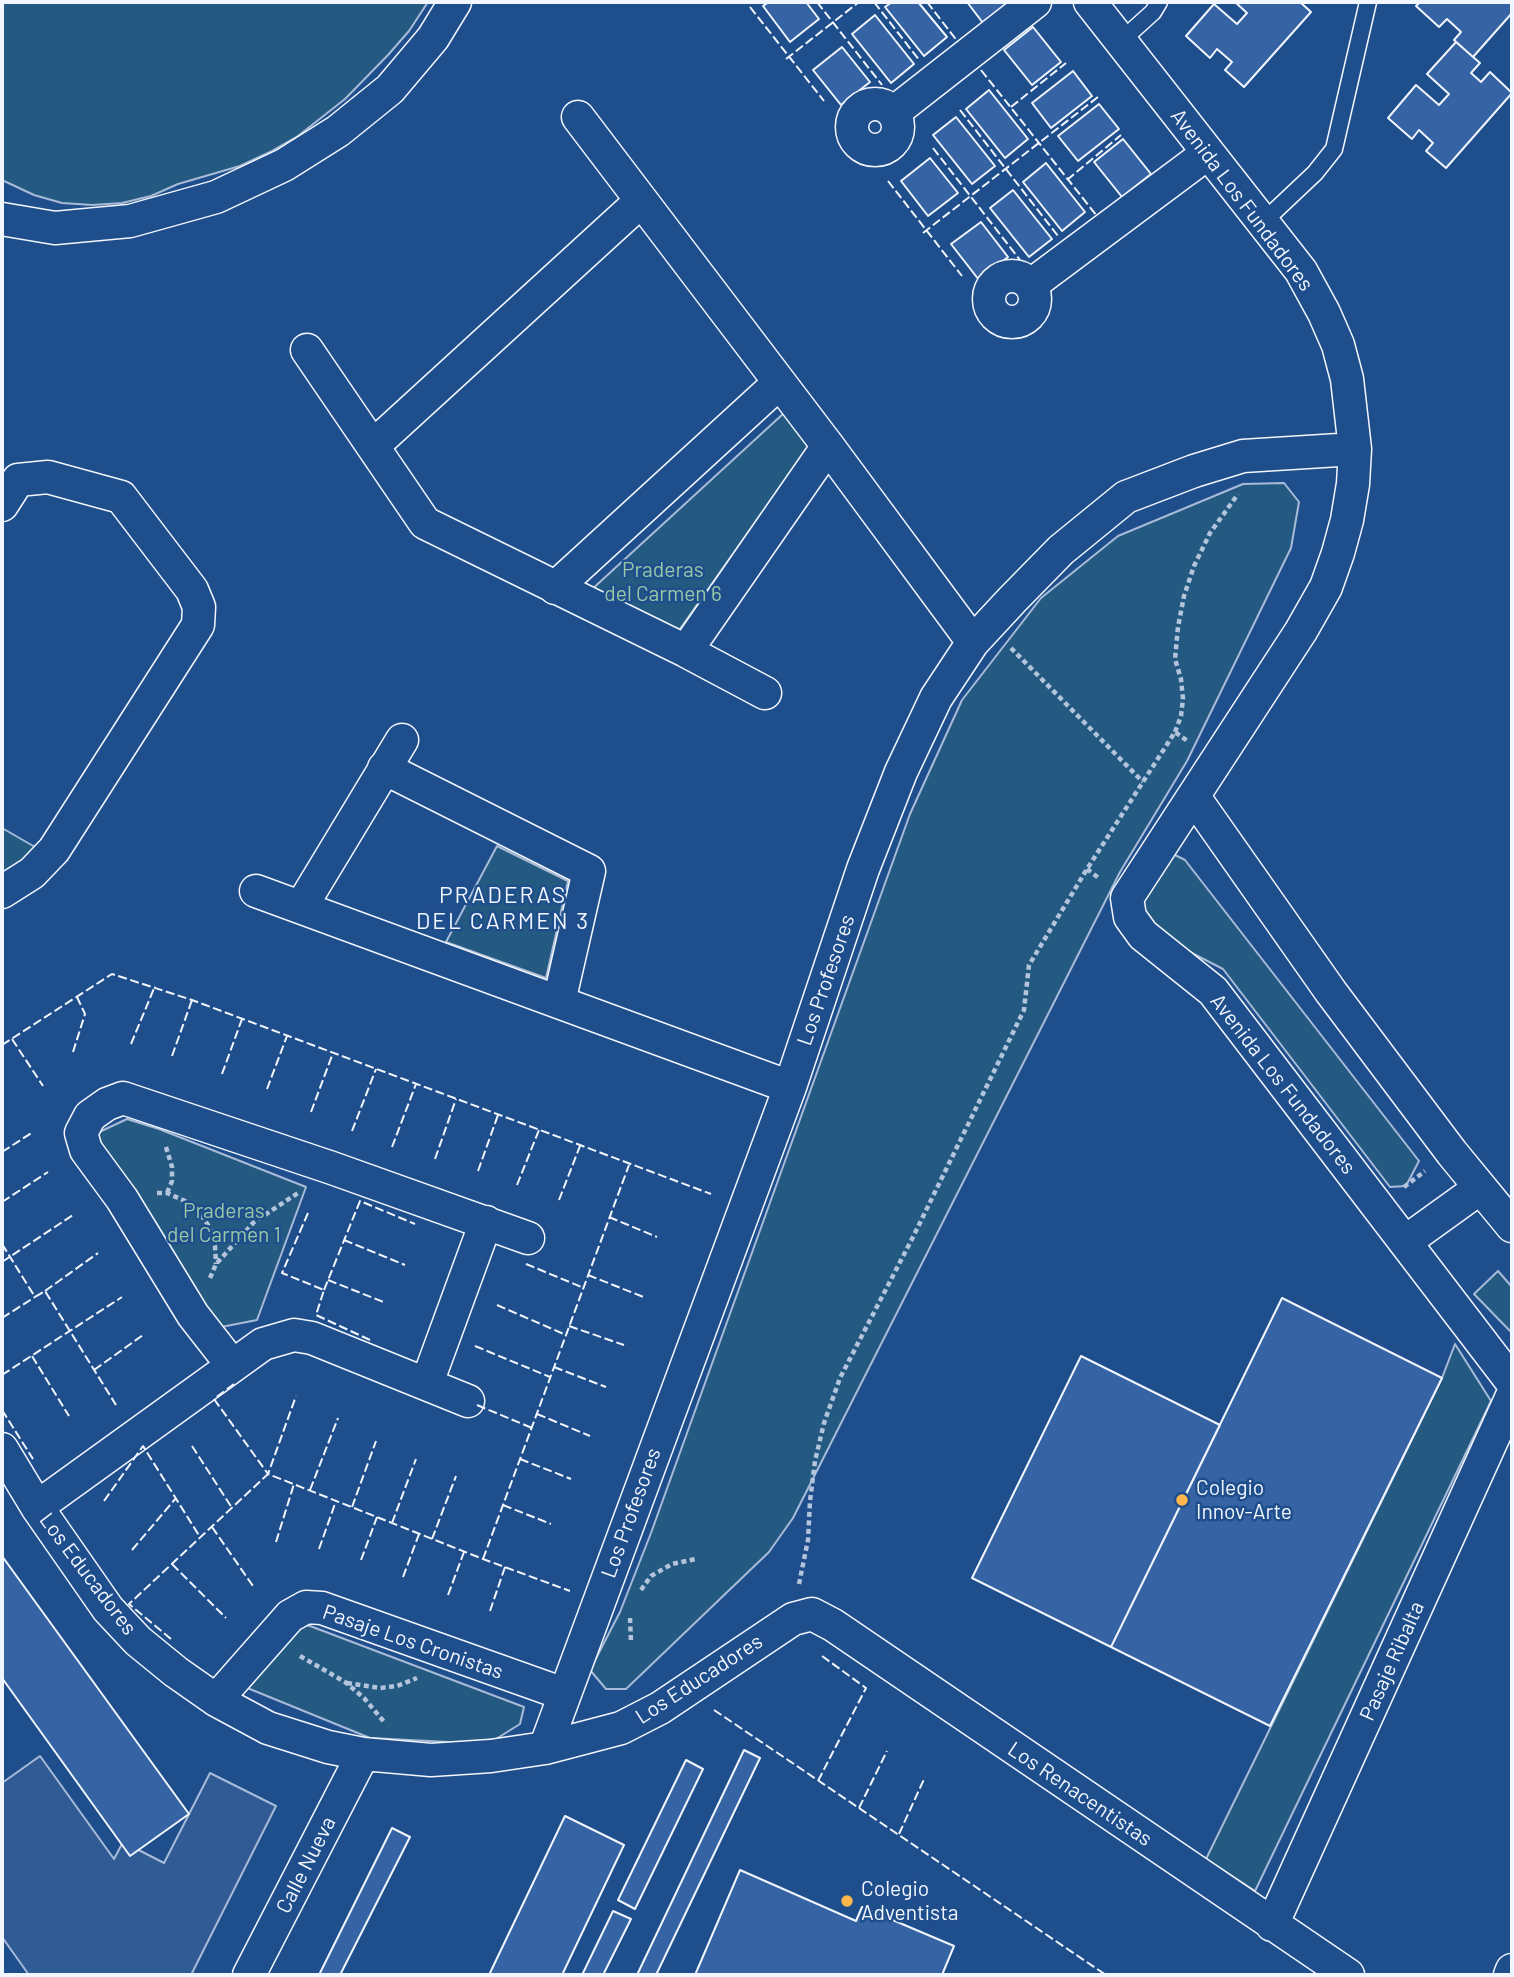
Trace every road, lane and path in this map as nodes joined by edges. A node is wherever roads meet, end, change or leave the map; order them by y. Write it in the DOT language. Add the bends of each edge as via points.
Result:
graph roads {
  1 [pos="455,2"];
  2 [pos="1035,2"];
  3 [pos="1090,2"];
  4 [pos="1159,2"];
  5 [pos="1367,2"];
  6 [pos="1121,41"];
  7 [pos="893,113"];
  8 [pos="578,117"];
  9 [pos="1208,153"];
  10 [pos="641,201"];
  11 [pos="2,219"];
  12 [pos="1262,222"];
  13 [pos="1031,285"];
  14 [pos="307,350"];
  15 [pos="779,383"];
  16 [pos="373,446"];
  17 [pos="828,446"];
  18 [pos="1354,449"];
  19 [pos="1282,453"];
  20 [pos="2,505"];
  21 [pos="555,587"];
  22 [pos="981,634"];
  23 [pos="686,651"];
  24 [pos="765,693"];
  25 [pos="1175,732"];
  26 [pos="402,740"];
  27 [pos="1216,763"];
  28 [pos="384,768"];
  29 [pos="1143,782"];
  30 [pos="1194,797"];
  31 [pos="256,891"];
  32 [pos="2,892"];
  33 [pos="302,907"];
  34 [pos="559,1002"];
  35 [pos="790,1087"];
  36 [pos="158,1109"];
  37 [pos="1452,1153"];
  38 [pos="332,1168"];
  39 [pos="1480,1188"];
  40 [pos="167,1193"];
  41 [pos="122,1199"];
  42 [pos="1377,1206"];
  43 [pos="486,1222"];
  44 [pos="1512,1226"];
  45 [pos="528,1238"];
  46 [pos="1405,1242"];
  47 [pos="216,1264"];
  48 [pos="193,1315"];
  49 [pos="232,1365"];
  50 [pos="1512,1382"];
  51 [pos="427,1383"];
  52 [pos="1512,1396"];
  53 [pos="468,1401"];
  54 [pos="2,1449"];
  55 [pos="37,1507"];
  56 [pos="696,1559"];
  57 [pos="637,1595"];
  58 [pos="634,1607"];
  59 [pos="802,1616"];
  60 [pos="631,1642"];
  61 [pos="288,1651"];
  62 [pos="422,1675"];
  63 [pos="345,1682"];
  64 [pos="564,1694"];
  65 [pos="216,1700"];
  66 [pos="388,1729"];
  67 [pos="545,1748"];
  68 [pos="363,1754"];
  69 [pos="1272,1925"];
  70 [pos="1512,1970"];
  71 [pos="249,1975"];
  72 [pos="1348,1975"];
  73 [pos="1510,1975"];
  1 -- 11 [label="street" via="433,38 390,89 338,131 284,165 216,197 130,221 55,228"];
  2 -- 7 [label="street"];
  3 -- 6 [label="street, Avenida Los Fundadores"];
  4 -- 6 [label="lane"];
  5 -- 12 [label="lane" via="1334,149"];
  6 -- 9 [label="street, Avenida Los Fundadores"];
  8 -- 10 [label="street"];
  9 -- 12 [label="street, Avenida Los Fundadores"];
  9 -- 13 [label="street"];
  10 -- 15 [label="street"];
  10 -- 16 [label="street"];
  12 -- 18 [label="street, Avenida Los Fundadores" via="1301,271 1338,345 1353,414"];
  14 -- 16 [label="street"];
  15 -- 17 [label="street"];
  15 -- 21 [label="street"];
  16 -- 21 [label="street" via="425,523"];
  17 -- 22 [label="street"];
  17 -- 23 [label="street"];
  18 -- 19 [label="street, Los Profesores"];
  18 -- 27 [label="street, Avenida Los Fundadores" via="1347,520 1326,587"];
  19 -- 22 [label="street, Los Profesores" via="1243,456 1126,497 1061,550"];
  19 -- 25 [label="path" via="1230,503 1194,566 1178,627 1175,659 1183,699"];
  20 -- 32 [label="street" via="18,480 48,477 121,497 192,590 199,607 198,625 54,850 32,873"];
  21 -- 23 [label="street"];
  22 -- 29 [label="path"];
  22 -- 35 [label="street, Los Profesores" via="936,698 901,772 863,869"];
  23 -- 24 [label="street"];
  25 -- 27 [label="path"];
  25 -- 29 [label="path"];
  26 -- 28 [label="street"];
  27 -- 30 [label="street, Avenida Los Fundadores"];
  28 -- 33 [label="street"];
  28 -- 34 [label="street" via="589,871"];
  29 -- 59 [label="path" via="1029,965 1024,1010 840,1378 815,1461"];
  30 -- 37 [label="street"];
  30 -- 42 [label="street, Avenida Los Fundadores" via="1127,898 1130,917 1143,935 1213,991"];
  31 -- 33 [label="street"];
  33 -- 34 [label="street"];
  34 -- 35 [label="street"];
  35 -- 64 [label="street, Los Profesores"];
  36 -- 38 [label="street"];
  36 -- 40 [label="path" via="159,1129 172,1167"];
  36 -- 41 [label="street" via="123,1098 90,1116 81,1133 86,1150"];
  37 -- 39 [label="street"];
  37 -- 42 [label="path"];
  38 -- 43 [label="street"];
  38 -- 47 [label="path" via="254,1222"];
  39 -- 44 [label="street"];
  39 -- 46 [label="street"];
  40 -- 41 [label="path"];
  40 -- 47 [label="path" via="200,1213 210,1228"];
  41 -- 48 [label="street"];
  42 -- 46 [label="street, Avenida Los Fundadores"];
  43 -- 45 [label="street"];
  43 -- 51 [label="street"];
  46 -- 50 [label="street, Avenida Los Fundadores"];
  47 -- 48 [label="path"];
  48 -- 49 [label="street"];
  49 -- 51 [label="street" via="263,1344 294,1335 313,1338"];
  49 -- 55 [label="street"];
  51 -- 53 [label="street"];
  52 -- 69 [label="street, Pasaje Ribalta"];
  54 -- 55 [label="street, Los Educadores"];
  55 -- 65 [label="street, Los Educadores" via="108,1609 138,1642"];
  56 -- 57 [label="path" via="672,1564 651,1576"];
  58 -- 60 [label="path"];
  59 -- 67 [label="street, Los Educadores" via="660,1708 621,1728"];
  59 -- 69 [label="street, Los Renacentistas" via="833,1625"];
  61 -- 63 [label="path"];
  62 -- 63 [label="path" via="380,1688"];
  63 -- 66 [label="path"];
  64 -- 65 [label="street, Pasaje Los Cronistas" via="321,1608 306,1607 290,1616"];
  64 -- 67 [label="street, Los Profesores"];
  65 -- 68 [label="street, Los Educadores" via="268,1728"];
  67 -- 68 [label="street, Los Educadores" via="431,1760"];
  68 -- 71 [label="street, Calle Nueva"];
  69 -- 72 [label="street, Los Renacentistas"];
  70 -- 73 [label="street"];
}
